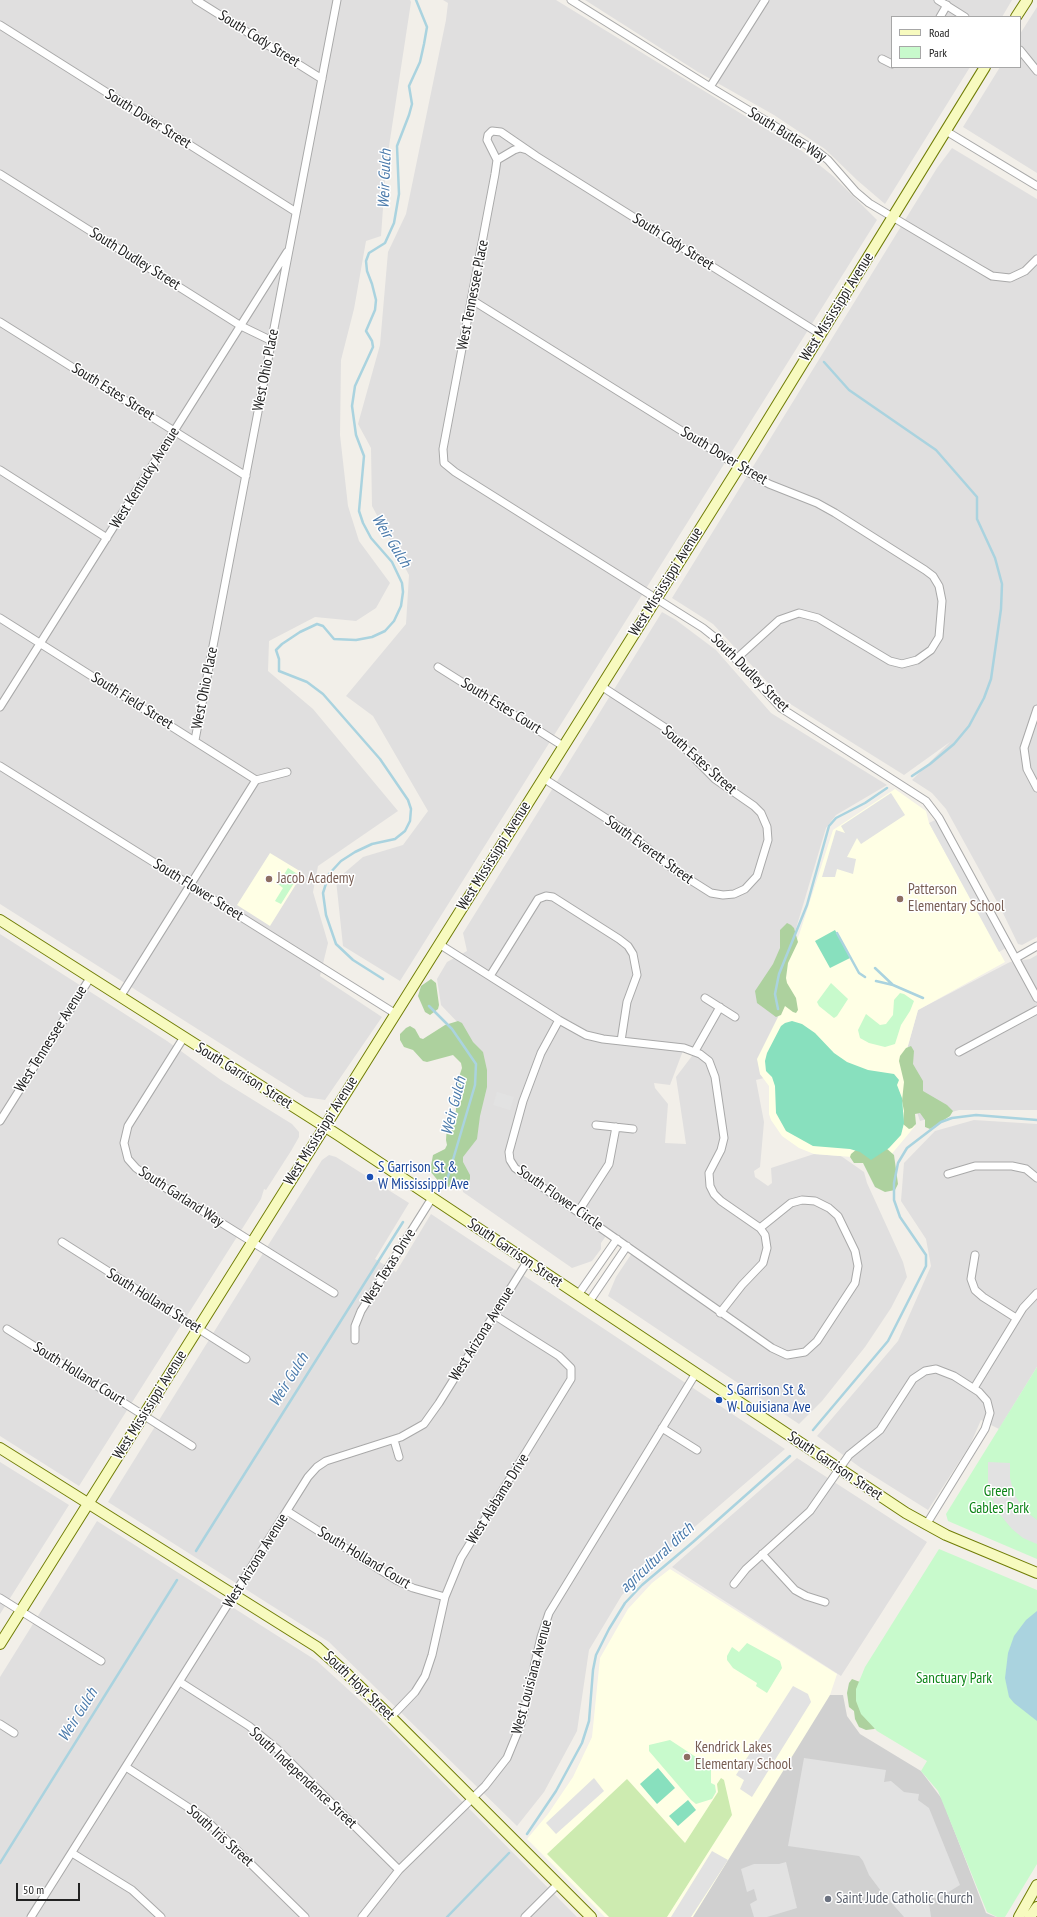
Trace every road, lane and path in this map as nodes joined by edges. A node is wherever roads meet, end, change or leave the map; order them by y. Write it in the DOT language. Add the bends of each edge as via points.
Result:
graph roads {
  1 [pos="196,0"];
  2 [pos="337,0"];
  3 [pos="571,0"];
  4 [pos="765,0"];
  5 [pos="938,0"];
  6 [pos="1027,0"];
  7 [pos="947,6"];
  8 [pos="941,16"];
  9 [pos="963,16"];
  10 [pos="1017,16"];
  11 [pos="0,25"];
  12 [pos="1021,51"];
  13 [pos="882,59"];
  14 [pos="891,64"];
  15 [pos="984,68"];
  16 [pos="1037,71"];
  17 [pos="322,79"];
  18 [pos="710,87"];
  19 [pos="946,131"];
  20 [pos="527,150"];
  21 [pos="497,160"];
  22 [pos="0,174"];
  23 [pos="1037,186"];
  24 [pos="296,212"];
  25 [pos="892,217"];
  26 [pos="289,248"];
  27 [pos="1037,259"];
  28 [pos="472,300"];
  29 [pos="0,322"];
  30 [pos="241,326"];
  31 [pos="820,334"];
  32 [pos="272,341"];
  33 [pos="174,431"];
  34 [pos="444,462"];
  35 [pos="739,467"];
  36 [pos="0,470"];
  37 [pos="246,476"];
  38 [pos="107,538"];
  39 [pos="656,598"];
  40 [pos="0,618"];
  41 [pos="40,644"];
  42 [pos="736,659"];
  43 [pos="438,667"];
  44 [pos="601,686"];
  45 [pos="0,708"];
  46 [pos="1037,709"];
  47 [pos="195,740"];
  48 [pos="563,746"];
  49 [pos="0,766"];
  50 [pos="287,772"];
  51 [pos="543,778"];
  52 [pos="256,780"];
  53 [pos="1037,788"];
  54 [pos="757,876"];
  55 [pos="190,884"];
  56 [pos="0,921"];
  57 [pos="439,944"];
  58 [pos="1037,946"];
  59 [pos="1016,958"];
  60 [pos="490,976"];
  61 [pos="90,978"];
  62 [pos="120,996"];
  63 [pos="705,998"];
  64 [pos="1037,998"];
  65 [pos="720,1008"];
  66 [pos="1037,1010"];
  67 [pos="396,1014"];
  68 [pos="735,1017"];
  69 [pos="559,1020"];
  70 [pos="184,1037"];
  71 [pos="621,1041"];
  72 [pos="695,1051"];
  73 [pos="959,1052"];
  74 [pos="0,1121"];
  75 [pos="596,1125"];
  76 [pos="324,1126"];
  77 [pos="616,1127"];
  78 [pos="633,1129"];
  79 [pos="948,1174"];
  80 [pos="1037,1178"];
  81 [pos="432,1198"];
  82 [pos="578,1212"];
  83 [pos="760,1228"];
  84 [pos="617,1239"];
  85 [pos="62,1242"];
  86 [pos="252,1242"];
  87 [pos="627,1246"];
  88 [pos="975,1255"];
  89 [pos="527,1262"];
  90 [pos="334,1293"];
  91 [pos="1037,1293"];
  92 [pos="578,1295"];
  93 [pos="589,1302"];
  94 [pos="720,1313"];
  95 [pos="494,1315"];
  96 [pos="1016,1318"];
  97 [pos="6,1329"];
  98 [pos="198,1329"];
  99 [pos="355,1340"];
  100 [pos="246,1359"];
  101 [pos="696,1373"];
  102 [pos="974,1388"];
  103 [pos="143,1415"];
  104 [pos="662,1428"];
  105 [pos="394,1440"];
  106 [pos="192,1446"];
  107 [pos="0,1448"];
  108 [pos="697,1450"];
  109 [pos="399,1457"];
  110 [pos="839,1468"];
  111 [pos="88,1503"];
  112 [pos="287,1511"];
  113 [pos="926,1525"];
  114 [pos="762,1554"];
  115 [pos="1037,1573"];
  116 [pos="734,1584"];
  117 [pos="234,1595"];
  118 [pos="0,1598"];
  119 [pos="446,1598"];
  120 [pos="825,1602"];
  121 [pos="21,1611"];
  122 [pos="0,1644"];
  123 [pos="101,1661"];
  124 [pos="180,1682"];
  125 [pos="391,1717"];
  126 [pos="0,1724"];
  127 [pos="14,1733"];
  128 [pos="126,1767"];
  129 [pos="473,1798"];
  130 [pos="72,1852"];
  131 [pos="399,1870"];
  132 [pos="558,1884"];
  133 [pos="1037,1885"];
  134 [pos="1037,1907"];
  135 [pos="31,1917"];
  136 [pos="162,1917"];
  137 [pos="304,1917"];
  138 [pos="362,1917"];
  139 [pos="525,1917"];
  140 [pos="591,1917"];
  141 [pos="1019,1917"];
  142 [pos="1030,1917"];
  1 -- 17 [label="street, South Cody Street"];
  2 -- 17 [label="street, West Ohio Place"];
  3 -- 18 [label="street, South Butler Way"];
  4 -- 18 [label="street"];
  5 -- 7 [label="street"];
  6 -- 10 [label="main road"];
  7 -- 8 [label="street"];
  7 -- 9 [label="street"];
  11 -- 24 [label="street, South Dover Street"];
  12 -- 16 [label="street"];
  13 -- 14 [label="street"];
  15 -- 19 [label="main road, West Mississippi Avenue"];
  17 -- 24 [label="street, West Ohio Place"];
  18 -- 25 [label="street, South Butler Way" via="823,155 860,196"];
  19 -- 23 [label="street"];
  19 -- 25 [label="main road, West Mississippi Avenue"];
  20 -- 21 [label="street" via="520,148"];
  20 -- 21 [label="street, South Cody Street" via="501,132 492,131 487,140"];
  20 -- 31 [label="street, South Cody Street"];
  21 -- 28 [label="street, West Tennessee Place"];
  22 -- 30 [label="street, South Dudley Street"];
  24 -- 26 [label="street, West Ohio Place"];
  25 -- 27 [label="street, South Butler Way" via="992,276 1013,277"];
  25 -- 31 [label="main road, West Mississippi Avenue"];
  26 -- 30 [label="street, West Kentucky Avenue"];
  26 -- 32 [label="street, West Ohio Place"];
  28 -- 34 [label="street, West Tennessee Place" via="443,449"];
  28 -- 35 [label="street, South Dover Street"];
  29 -- 33 [label="street, South Estes Street"];
  30 -- 32 [label="street, South Dudley Street"];
  30 -- 33 [label="street, West Kentucky Avenue"];
  31 -- 35 [label="main road, West Mississippi Avenue"];
  32 -- 37 [label="street, West Ohio Place"];
  33 -- 37 [label="street, South Estes Street"];
  33 -- 38 [label="street, West Kentucky Avenue"];
  34 -- 39 [label="street, South Dudley Street" via="455,472"];
  35 -- 39 [label="main road, West Mississippi Avenue"];
  35 -- 42 [label="street, South Dover Street" via="769,484 830,510 928,572 940,589 941,628 936,645 927,654 912,662 898,664 883,658 818,618 807,613 796,613 775,623"];
  36 -- 38 [label="street"];
  37 -- 47 [label="street, West Ohio Place"];
  38 -- 41 [label="street, West Kentucky Avenue"];
  39 -- 42 [label="street, South Dudley Street" via="703,628"];
  39 -- 44 [label="main road, West Mississippi Avenue"];
  40 -- 41 [label="street, South Field Street"];
  41 -- 45 [label="street, West Kentucky Avenue"];
  41 -- 47 [label="street, South Field Street"];
  42 -- 59 [label="street, South Dudley Street" via="781,708 929,803"];
  43 -- 48 [label="street, South Estes Court"];
  44 -- 48 [label="main road, West Mississippi Avenue"];
  44 -- 54 [label="street, South Estes Street" via="664,727 715,779 761,813 767,827 768,840"];
  46 -- 53 [label="street" via="1024,748 1027,769"];
  47 -- 52 [label="street, South Field Street"];
  48 -- 51 [label="main road, West Mississippi Avenue"];
  49 -- 55 [label="street, South Flower Street"];
  50 -- 52 [label="street"];
  51 -- 54 [label="street, South Everett Street" via="616,824 673,870 711,893 734,894 745,889"];
  51 -- 57 [label="main road, West Mississippi Avenue"];
  52 -- 55 [label="street"];
  55 -- 62 [label="street"];
  55 -- 67 [label="street, South Flower Street"];
  56 -- 61 [label="main road, South Garrison Street"];
  57 -- 60 [label="street"];
  57 -- 67 [label="main road, West Mississippi Avenue"];
  58 -- 59 [label="street"];
  59 -- 64 [label="street, South Dudley Street"];
  60 -- 69 [label="street"];
  60 -- 71 [label="street" via="538,899 553,897 621,940 633,954 637,975 627,1002"];
  61 -- 62 [label="main road, South Garrison Street"];
  61 -- 74 [label="street, West Tennessee Avenue"];
  62 -- 70 [label="main road, South Garrison Street"];
  63 -- 65 [label="street"];
  65 -- 68 [label="street"];
  65 -- 72 [label="street"];
  66 -- 73 [label="street"];
  67 -- 76 [label="main road, West Mississippi Avenue"];
  69 -- 71 [label="street" via="590,1036"];
  69 -- 82 [label="street, South Flower Circle" via="544,1046 529,1082 509,1156 513,1166 521,1173"];
  70 -- 76 [label="main road, South Garrison Street"];
  70 -- 86 [label="street, South Garland Way" via="128,1126 124,1143 126,1153 132,1165 143,1174"];
  71 -- 72 [label="street"];
  72 -- 83 [label="street" via="706,1058 713,1070 724,1132 723,1146 709,1173 710,1186 721,1201"];
  75 -- 77 [label="street"];
  76 -- 81 [label="main road, South Garrison Street"];
  76 -- 86 [label="main road, West Mississippi Avenue"];
  77 -- 78 [label="street"];
  77 -- 82 [label="street" via="609,1164"];
  79 -- 80 [label="street" via="975,1166 1012,1166 1026,1169"];
  81 -- 89 [label="main road, South Garrison Street"];
  81 -- 99 [label="street, West Texas Drive" via="361,1311 355,1326"];
  82 -- 84 [label="street, South Flower Circle"];
  83 -- 94 [label="street" via="767,1242 766,1258"];
  83 -- 94 [label="street, South Flower Circle" via="797,1201 812,1201 825,1205 838,1216 855,1251 858,1270 856,1283 817,1341 808,1350 797,1355 777,1351"];
  84 -- 87 [label="street, South Flower Circle"];
  84 -- 92 [label="street, South Flower Circle"];
  85 -- 98 [label="street, South Holland Street"];
  86 -- 90 [label="street, South Garland Way"];
  86 -- 98 [label="main road, West Mississippi Avenue"];
  87 -- 93 [label="street"];
  87 -- 94 [label="street, South Flower Circle"];
  88 -- 96 [label="street" via="971,1275 975,1290"];
  89 -- 92 [label="main road, South Garrison Street"];
  89 -- 95 [label="street, West Arizona Avenue"];
  91 -- 96 [label="street"];
  92 -- 93 [label="main road, South Garrison Street"];
  93 -- 101 [label="main road, South Garrison Street"];
  95 -- 105 [label="street, West Arizona Avenue" via="429,1418 418,1429"];
  95 -- 119 [label="street, West Alabama Drive" via="558,1356 571,1368 571,1379 470,1544 456,1570"];
  96 -- 102 [label="street"];
  97 -- 103 [label="street, South Holland Court"];
  98 -- 100 [label="street, South Holland Street"];
  98 -- 103 [label="main road, West Mississippi Avenue"];
  101 -- 104 [label="street, West Louisiana Avenue"];
  101 -- 110 [label="main road, South Garrison Street"];
  102 -- 110 [label="street" via="943,1371 934,1369 921,1373 910,1384 880,1430 852,1452"];
  102 -- 113 [label="street" via="987,1401 990,1409 989,1419"];
  103 -- 106 [label="street, South Holland Court"];
  103 -- 111 [label="main road, West Mississippi Avenue"];
  104 -- 108 [label="street"];
  104 -- 129 [label="street, West Louisiana Avenue" via="549,1612 514,1743 498,1770"];
  105 -- 109 [label="street"];
  105 -- 112 [label="street, West Arizona Avenue" via="321,1463 308,1477"];
  107 -- 111 [label="main road, South Hoyt Street"];
  110 -- 113 [label="main road, South Garrison Street"];
  110 -- 114 [label="street" via="805,1517"];
  111 -- 117 [label="main road, South Hoyt Street"];
  111 -- 121 [label="main road, West Mississippi Avenue"];
  112 -- 117 [label="street, West Arizona Avenue"];
  112 -- 119 [label="street, South Holland Court" via="396,1580"];
  113 -- 115 [label="main road, South Garrison Street"];
  114 -- 116 [label="street"];
  114 -- 120 [label="street" via="795,1590"];
  117 -- 124 [label="street, West Arizona Avenue"];
  117 -- 125 [label="main road, South Hoyt Street" via="317,1647"];
  118 -- 121 [label="street"];
  119 -- 125 [label="street, West Alabama Drive" via="425,1676 415,1692"];
  121 -- 122 [label="main road, West Mississippi Avenue"];
  121 -- 123 [label="street"];
  124 -- 128 [label="street, West Arizona Avenue"];
  124 -- 131 [label="street, South Independence Street" via="265,1738"];
  125 -- 129 [label="main road, South Hoyt Street"];
  126 -- 127 [label="street"];
  128 -- 130 [label="street, West Arizona Avenue"];
  128 -- 137 [label="street, South Iris Street" via="204,1817"];
  129 -- 131 [label="street, West Louisiana Avenue"];
  129 -- 132 [label="main road, South Hoyt Street"];
  130 -- 135 [label="street, West Arizona Avenue"];
  130 -- 136 [label="street" via="132,1890"];
  131 -- 138 [label="street, West Louisiana Avenue"];
  132 -- 139 [label="street"];
  132 -- 140 [label="main road, South Hoyt Street"];
  133 -- 141 [label="main road"];
  134 -- 142 [label="main road"];
}
